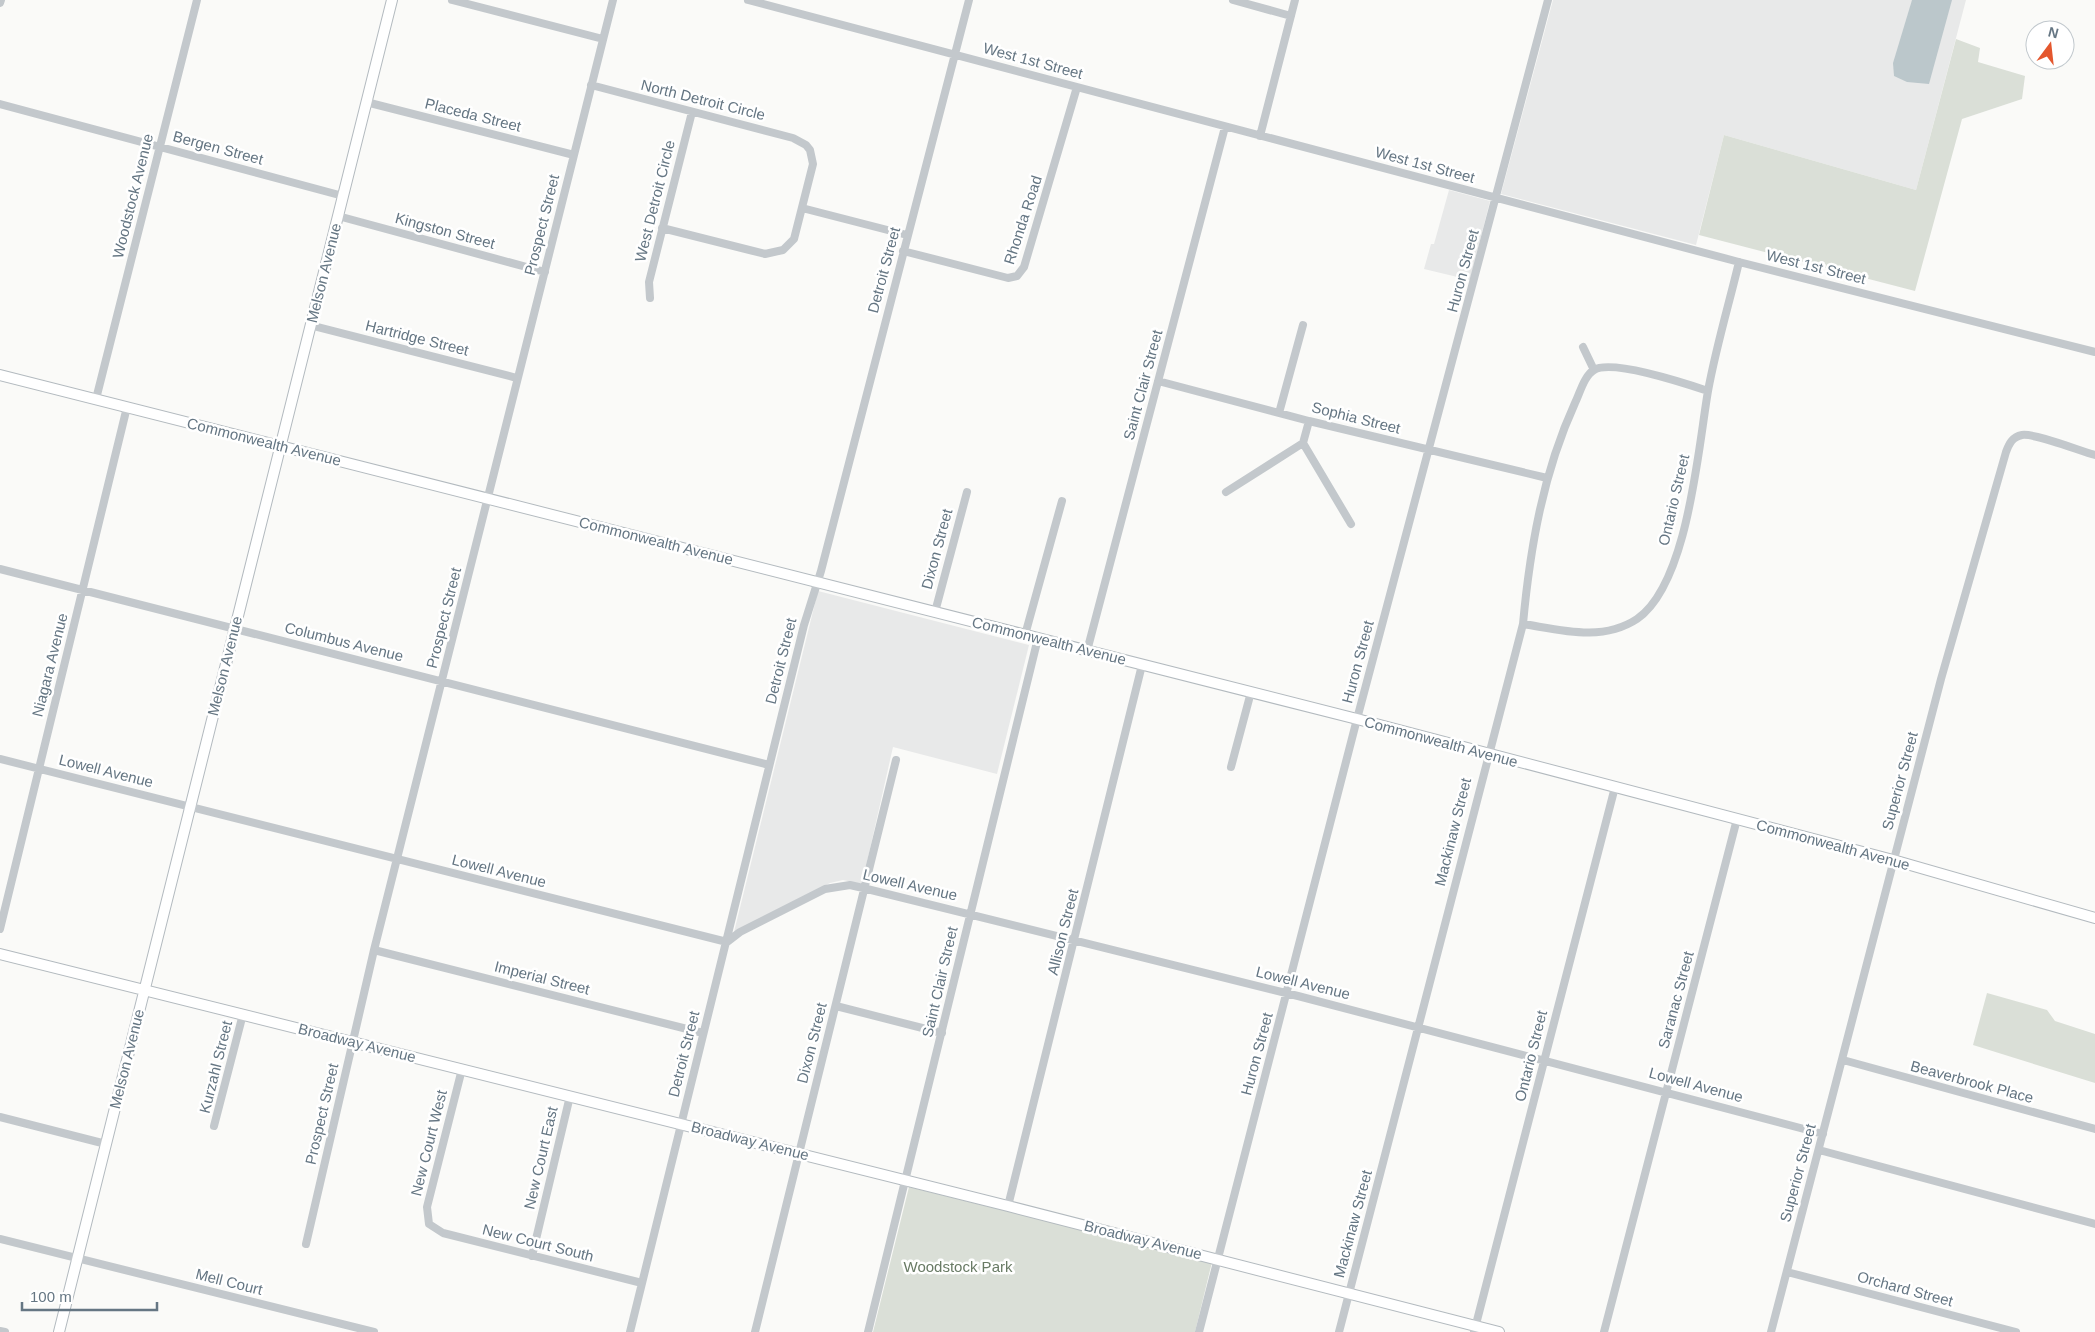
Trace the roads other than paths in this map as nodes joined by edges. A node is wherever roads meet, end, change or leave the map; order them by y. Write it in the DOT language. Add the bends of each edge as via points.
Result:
graph roads {
  1 [pos="197,0"];
  2 [pos="392,0"];
  3 [pos="452,0"];
  4 [pos="613,0"];
  5 [pos="748,0"];
  6 [pos="969,0"];
  7 [pos="1233,0"];
  8 [pos="1295,0"];
  9 [pos="1548,0"];
  10 [pos="1291,16"];
  11 [pos="603,39"];
  12 [pos="955,54"];
  13 [pos="591,85"];
  14 [pos="1077,87"];
  15 [pos="366,102"];
  16 [pos="0,104"];
  17 [pos="692,112"];
  18 [pos="1225,127"];
  19 [pos="1260,136"];
  20 [pos="160,146"];
  21 [pos="574,155"];
  22 [pos="343,196"];
  23 [pos="1496,198"];
  24 [pos="802,208"];
  25 [pos="338,216"];
  26 [pos="662,228"];
  27 [pos="907,235"];
  28 [pos="903,251"];
  29 [pos="1739,262"];
  30 [pos="545,272"];
  31 [pos="650,298"];
  32 [pos="310,325"];
  33 [pos="1303,325"];
  34 [pos="1583,347"];
  35 [pos="2095,352"];
  36 [pos="1594,370"];
  37 [pos="0,375"];
  38 [pos="517,378"];
  39 [pos="1158,381"];
  40 [pos="1708,391"];
  41 [pos="96,399"];
  42 [pos="128,407"];
  43 [pos="1279,413"];
  44 [pos="1309,421"];
  45 [pos="1303,443"];
  46 [pos="280,446"];
  47 [pos="1430,450"];
  48 [pos="2095,455"];
  49 [pos="1547,478"];
  50 [pos="966,492"];
  51 [pos="1226,492"];
  52 [pos="488,498"];
  53 [pos="1062,501"];
  54 [pos="1351,524"];
  55 [pos="0,569"];
  56 [pos="817,582"];
  57 [pos="82,590"];
  58 [pos="935,612"];
  59 [pos="1523,624"];
  60 [pos="235,629"];
  61 [pos="1024,635"];
  62 [pos="1038,638"];
  63 [pos="1087,651"];
  64 [pos="1142,665"];
  65 [pos="443,682"];
  66 [pos="1251,692"];
  67 [pos="1357,719"];
  68 [pos="1488,755"];
  69 [pos="0,759"];
  70 [pos="896,760"];
  71 [pos="769,765"];
  72 [pos="1231,767"];
  73 [pos="38,769"];
  74 [pos="1615,787"];
  75 [pos="190,806"];
  76 [pos="1737,820"];
  77 [pos="398,860"];
  78 [pos="1893,860"];
  79 [pos="863,888"];
  80 [pos="970,914"];
  81 [pos="2095,918"];
  82 [pos="0,928"];
  83 [pos="1075,939"];
  84 [pos="727,942"];
  85 [pos="374,950"];
  86 [pos="0,954"];
  87 [pos="144,990"];
  88 [pos="1287,993"];
  89 [pos="836,1006"];
  90 [pos="243,1014"];
  91 [pos="1418,1026"];
  92 [pos="703,1033"];
  93 [pos="942,1033"];
  94 [pos="353,1042"];
  95 [pos="1544,1059"];
  96 [pos="1842,1060"];
  97 [pos="462,1069"];
  98 [pos="1666,1091"];
  99 [pos="570,1096"];
  100 [pos="0,1117"];
  101 [pos="681,1124"];
  102 [pos="214,1126"];
  103 [pos="2095,1130"];
  104 [pos="1823,1134"];
  105 [pos="106,1144"];
  106 [pos="1819,1150"];
  107 [pos="798,1154"];
  108 [pos="905,1180"];
  109 [pos="1008,1206"];
  110 [pos="430,1224"];
  111 [pos="2095,1224"];
  112 [pos="0,1239"];
  113 [pos="306,1244"];
  114 [pos="532,1256"];
  115 [pos="78,1259"];
  116 [pos="1218,1260"];
  117 [pos="1787,1272"];
  118 [pos="642,1283"];
  119 [pos="1349,1293"];
  120 [pos="1475,1329"];
  121 [pos="0,1331"];
  122 [pos="5,1332"];
  123 [pos="59,1332"];
  124 [pos="374,1332"];
  125 [pos="630,1332"];
  126 [pos="755,1332"];
  127 [pos="868,1332"];
  128 [pos="1199,1332"];
  129 [pos="1339,1332"];
  130 [pos="1500,1332"];
  131 [pos="1604,1332"];
  132 [pos="1771,1332"];
  133 [pos="2016,1332"];
  1 -- 20 [label="street, Woodstock Avenue"];
  2 -- 15 [label="street, Melson Avenue"];
  3 -- 11 [label="street"];
  4 -- 11 [label="street, Prospect Street"];
  5 -- 12 [label="street, West 1st Street"];
  6 -- 12 [label="street, Detroit Street"];
  7 -- 10 [label="street"];
  8 -- 10 [label="street"];
  9 -- 23 [label="street, Huron Street"];
  10 -- 19 [label="street"];
  11 -- 13 [label="street, Prospect Street"];
  12 -- 14 [label="street, West 1st Street"];
  12 -- 27 [label="street, Detroit Street"];
  13 -- 17 [label="street, North Detroit Circle"];
  13 -- 21 [label="street, Prospect Street"];
  14 -- 18 [label="street, West 1st Street"];
  14 -- 28 [label="street, Rhonda Road" via="1024,268 1017,276 1008,278"];
  15 -- 21 [label="street, Placeda Street"];
  15 -- 22 [label="street, Melson Avenue"];
  16 -- 20 [label="street, Bergen Street"];
  17 -- 24 [label="street, North Detroit Circle" via="793,138 806,145 813,164"];
  17 -- 26 [label="street, West Detroit Circle"];
  18 -- 19 [label="street, West 1st Street"];
  18 -- 39 [label="street, Saint Clair Street"];
  19 -- 23 [label="street, West 1st Street"];
  20 -- 22 [label="street, Bergen Street"];
  20 -- 41 [label="street, Woodstock Avenue"];
  21 -- 30 [label="street, Prospect Street"];
  22 -- 25 [label="street, Melson Avenue"];
  23 -- 29 [label="street, West 1st Street"];
  23 -- 47 [label="street, Huron Street"];
  24 -- 26 [label="street" via="794,239 783,250 765,254"];
  24 -- 27 [label="street"];
  25 -- 30 [label="street, Kingston Street"];
  25 -- 32 [label="street, Melson Avenue"];
  26 -- 31 [label="street, West Detroit Circle" via="649,282"];
  27 -- 28 [label="street, Detroit Street"];
  28 -- 56 [label="street, Detroit Street"];
  29 -- 35 [label="street, West 1st Street"];
  29 -- 40 [label="street, Ontario Street"];
  30 -- 38 [label="street, Prospect Street"];
  32 -- 38 [label="street, Hartridge Street"];
  32 -- 46 [label="street, Melson Avenue"];
  33 -- 43 [label="street"];
  34 -- 36 [label="street"];
  36 -- 40 [label="street" via="1606,366 1635,371"];
  36 -- 49 [label="street, Mackinaw Street" via="1586,379 1563,428"];
  37 -- 41 [label="street, Commonwealth Avenue"];
  38 -- 52 [label="street, Prospect Street"];
  39 -- 43 [label="street, Sophia Street"];
  39 -- 63 [label="street, Saint Clair Street"];
  40 -- 59 [label="street, Ontario Street" via="1685,521 1666,581 1647,611 1626,625 1600,633 1574,633"];
  41 -- 42 [label="street, Commonwealth Avenue"];
  42 -- 46 [label="street, Commonwealth Avenue"];
  42 -- 57 [label="street, Niagara Avenue"];
  43 -- 44 [label="street, Sophia Street"];
  44 -- 45 [label="street"];
  44 -- 47 [label="street, Sophia Street"];
  45 -- 51 [label="street"];
  45 -- 54 [label="street"];
  46 -- 52 [label="street, Commonwealth Avenue"];
  46 -- 60 [label="street, Melson Avenue"];
  47 -- 49 [label="street, Sophia Street"];
  47 -- 67 [label="street, Huron Street"];
  48 -- 78 [label="street, Superior Street" via="2028,436 2016,437 2010,442 1958,616"];
  49 -- 59 [label="street, Mackinaw Street" via="1528,572"];
  50 -- 58 [label="street, Dixon Street"];
  52 -- 56 [label="street, Commonwealth Avenue"];
  52 -- 65 [label="street, Prospect Street"];
  53 -- 61 [label="street"];
  55 -- 57 [label="street, Columbus Avenue"];
  56 -- 58 [label="street, Commonwealth Avenue"];
  56 -- 71 [label="street, Detroit Street"];
  57 -- 60 [label="street, Columbus Avenue"];
  57 -- 73 [label="street, Niagara Avenue"];
  58 -- 61 [label="street, Commonwealth Avenue"];
  59 -- 68 [label="street, Mackinaw Street"];
  60 -- 65 [label="street, Columbus Avenue"];
  60 -- 75 [label="street, Melson Avenue"];
  61 -- 62 [label="street, Commonwealth Avenue"];
  62 -- 63 [label="street, Commonwealth Avenue"];
  62 -- 80 [label="street, Saint Clair Street"];
  63 -- 64 [label="street, Commonwealth Avenue"];
  64 -- 66 [label="street, Commonwealth Avenue"];
  64 -- 83 [label="street, Allison Street"];
  65 -- 71 [label="street, Columbus Avenue"];
  65 -- 77 [label="street, Prospect Street"];
  66 -- 67 [label="street, Commonwealth Avenue"];
  66 -- 72 [label="street"];
  67 -- 68 [label="street, Commonwealth Avenue"];
  67 -- 88 [label="street, Huron Street"];
  68 -- 74 [label="street, Commonwealth Avenue"];
  68 -- 91 [label="street, Mackinaw Street"];
  69 -- 73 [label="street, Lowell Avenue"];
  70 -- 79 [label="street, Dixon Street"];
  71 -- 84 [label="street, Detroit Street"];
  73 -- 75 [label="street, Lowell Avenue"];
  73 -- 82 [label="street, Niagara Avenue"];
  74 -- 76 [label="street, Commonwealth Avenue"];
  74 -- 95 [label="street, Ontario Street"];
  75 -- 77 [label="street, Lowell Avenue"];
  75 -- 87 [label="street, Melson Avenue"];
  76 -- 78 [label="street, Commonwealth Avenue"];
  76 -- 98 [label="street, Saranac Street"];
  77 -- 84 [label="street, Lowell Avenue"];
  77 -- 85 [label="street, Prospect Street"];
  78 -- 81 [label="street, Commonwealth Avenue"];
  78 -- 96 [label="street, Superior Street"];
  79 -- 80 [label="street, Lowell Avenue"];
  79 -- 84 [label="street, Lowell Avenue" via="850,885 825,889 740,932"];
  79 -- 89 [label="street, Dixon Street"];
  80 -- 83 [label="street, Lowell Avenue"];
  80 -- 93 [label="street, Saint Clair Street"];
  83 -- 88 [label="street, Lowell Avenue"];
  83 -- 109 [label="street, Allison Street"];
  84 -- 92 [label="street, Detroit Street"];
  85 -- 92 [label="street, Imperial Street"];
  85 -- 94 [label="street, Prospect Street"];
  86 -- 87 [label="street, Broadway Avenue"];
  87 -- 90 [label="street, Broadway Avenue"];
  87 -- 105 [label="street, Melson Avenue"];
  88 -- 91 [label="street, Lowell Avenue"];
  88 -- 116 [label="street, Huron Street"];
  89 -- 93 [label="street"];
  89 -- 107 [label="street, Dixon Street"];
  90 -- 94 [label="street, Broadway Avenue"];
  90 -- 102 [label="street, Kurzahl Street"];
  91 -- 95 [label="street, Lowell Avenue"];
  91 -- 119 [label="street, Mackinaw Street"];
  92 -- 101 [label="street, Detroit Street"];
  93 -- 108 [label="street, Saint Clair Street"];
  94 -- 97 [label="street, Broadway Avenue"];
  94 -- 113 [label="street, Prospect Street"];
  95 -- 98 [label="street, Lowell Avenue"];
  95 -- 120 [label="street, Ontario Street"];
  96 -- 103 [label="street, Beaverbrook Place"];
  96 -- 104 [label="street, Superior Street"];
  97 -- 99 [label="street, Broadway Avenue"];
  97 -- 110 [label="street, New Court West" via="427,1207"];
  98 -- 104 [label="street, Lowell Avenue"];
  98 -- 131 [label="street, Saranac Street"];
  99 -- 101 [label="street, Broadway Avenue"];
  99 -- 114 [label="street, New Court East"];
  100 -- 105 [label="street"];
  101 -- 107 [label="street, Broadway Avenue"];
  101 -- 118 [label="street, Detroit Street"];
  104 -- 106 [label="street, Superior Street"];
  105 -- 115 [label="street, Melson Avenue"];
  106 -- 111 [label="street"];
  106 -- 117 [label="street, Superior Street"];
  107 -- 108 [label="street, Broadway Avenue"];
  107 -- 126 [label="street, Dixon Street"];
  108 -- 109 [label="street, Broadway Avenue"];
  108 -- 127 [label="street, Saint Clair Street"];
  109 -- 116 [label="street, Broadway Avenue"];
  110 -- 114 [label="street, New Court South" via="442,1233"];
  112 -- 115 [label="street, Mell Court"];
  114 -- 118 [label="street, New Court South"];
  115 -- 123 [label="street, Melson Avenue"];
  115 -- 124 [label="street, Mell Court"];
  116 -- 119 [label="street, Broadway Avenue"];
  116 -- 128 [label="street, Huron Street"];
  117 -- 132 [label="street, Superior Street"];
  117 -- 133 [label="street, Orchard Street"];
  118 -- 125 [label="street, Detroit Street"];
  119 -- 120 [label="street, Broadway Avenue"];
  119 -- 129 [label="street, Mackinaw Street"];
  120 -- 130 [label="street, Broadway Avenue"];
  121 -- 122 [label="street"];
}
